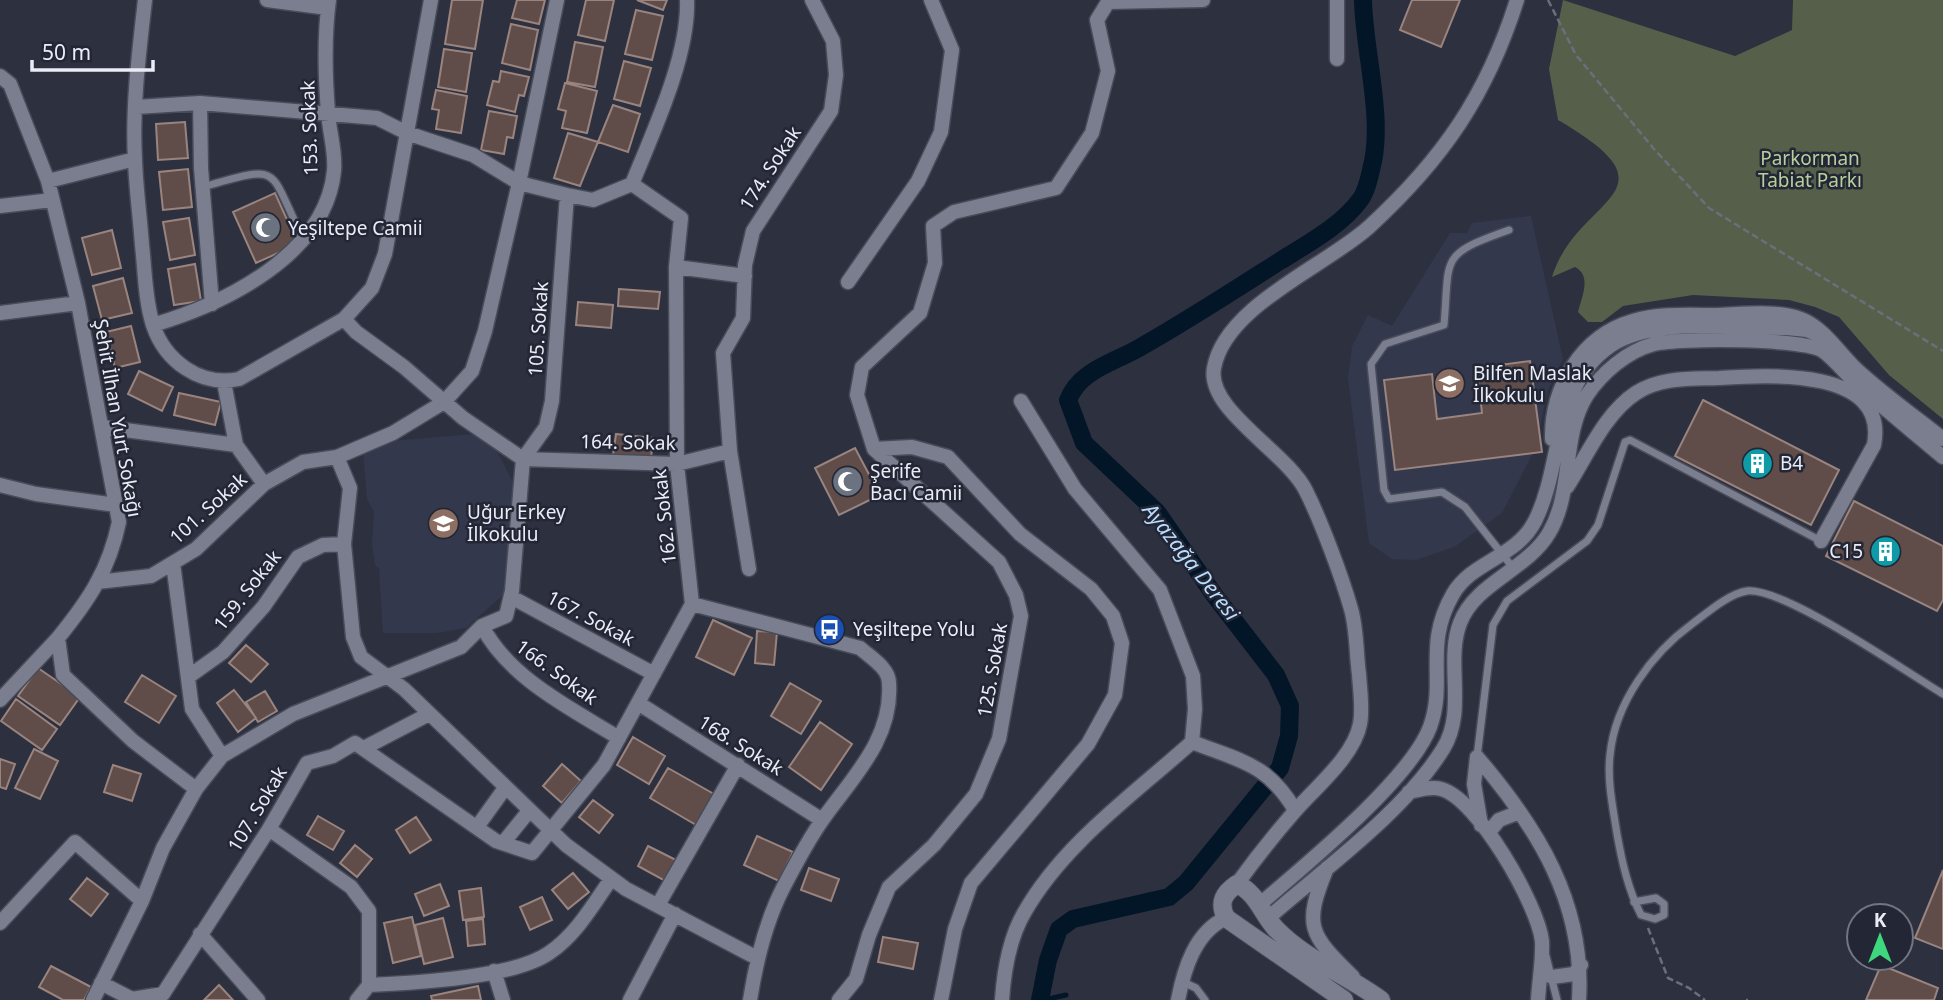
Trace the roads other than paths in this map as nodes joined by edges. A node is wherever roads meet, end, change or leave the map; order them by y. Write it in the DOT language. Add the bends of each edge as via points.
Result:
graph roads {
  1 [pos="145,0"];
  2 [pos="267,0"];
  3 [pos="430,0"];
  4 [pos="556,0"];
  5 [pos="687,0"];
  6 [pos="811,0"];
  7 [pos="931,0"];
  8 [pos="1203,0"];
  9 [pos="1337,0"];
  10 [pos="1517,0"];
  11 [pos="328,4"];
  12 [pos="1337,59"];
  13 [pos="0,76"];
  14 [pos="200,103"];
  15 [pos="136,107"];
  16 [pos="328,113"];
  17 [pos="407,133"];
  18 [pos="135,159"];
  19 [pos="48,181"];
  20 [pos="519,183"];
  21 [pos="632,184"];
  22 [pos="202,187"];
  23 [pos="567,195"];
  24 [pos="52,200"];
  25 [pos="0,206"];
  26 [pos="1509,230"];
  27 [pos="304,239"];
  28 [pos="676,267"];
  29 [pos="744,276"];
  30 [pos="848,282"];
  31 [pos="78,303"];
  32 [pos="212,304"];
  33 [pos="0,313"];
  34 [pos="344,319"];
  35 [pos="153,326"];
  36 [pos="224,382"];
  37 [pos="1021,401"];
  38 [pos="444,402"];
  39 [pos="103,427"];
  40 [pos="1943,439"];
  41 [pos="236,445"];
  42 [pos="874,449"];
  43 [pos="730,450"];
  44 [pos="337,457"];
  45 [pos="1943,457"];
  46 [pos="523,459"];
  47 [pos="677,464"];
  48 [pos="264,484"];
  49 [pos="0,485"];
  50 [pos="1565,491"];
  51 [pos="117,505"];
  52 [pos="1821,541"];
  53 [pos="344,544"];
  54 [pos="1503,555"];
  55 [pos="173,563"];
  56 [pos="749,569"];
  57 [pos="1514,569"];
  58 [pos="97,582"];
  59 [pos="511,597"];
  60 [pos="692,604"];
  61 [pos="482,626"];
  62 [pos="58,638"];
  63 [pos="654,674"];
  64 [pos="387,676"];
  65 [pos="188,677"];
  66 [pos="1943,694"];
  67 [pos="0,699"];
  68 [pos="638,704"];
  69 [pos="429,714"];
  70 [pos="619,738"];
  71 [pos="1192,742"];
  72 [pos="363,748"];
  73 [pos="222,756"];
  74 [pos="1477,757"];
  75 [pos="738,765"];
  76 [pos="505,788"];
  77 [pos="196,789"];
  78 [pos="1407,792"];
  79 [pos="1295,810"];
  80 [pos="529,811"];
  81 [pos="1517,813"];
  82 [pos="822,820"];
  83 [pos="477,827"];
  84 [pos="269,829"];
  85 [pos="549,829"];
  86 [pos="1485,830"];
  87 [pos="503,843"];
  88 [pos="1328,865"];
  89 [pos="611,879"];
  90 [pos="1237,884"];
  91 [pos="142,901"];
  92 [pos="1634,902"];
  93 [pos="658,905"];
  94 [pos="1263,912"];
  95 [pos="675,914"];
  96 [pos="1226,918"];
  97 [pos="0,923"];
  98 [pos="1247,931"];
  99 [pos="200,934"];
  100 [pos="1542,940"];
  101 [pos="757,957"];
  102 [pos="1581,965"];
  103 [pos="494,971"];
  104 [pos="1552,977"];
  105 [pos="1182,982"];
  106 [pos="101,983"];
  107 [pos="369,985"];
  108 [pos="1374,995"];
  109 [pos="166,997"];
  110 [pos="93,1000"];
  111 [pos="258,1000"];
  112 [pos="357,1000"];
  113 [pos="503,1000"];
  114 [pos="630,1000"];
  115 [pos="750,1000"];
  116 [pos="839,1000"];
  117 [pos="941,1000"];
  118 [pos="1002,1000"];
  119 [pos="1178,1000"];
  120 [pos="1205,1000"];
  121 [pos="1345,1000"];
  122 [pos="1538,1000"];
  123 [pos="1557,1000"];
  124 [pos="1579,1000"];
  1 -- 15 [label="street"];
  2 -- 11 [label="street"];
  3 -- 17 [label="street"];
  4 -- 20 [label="street, 101. Sokak"];
  5 -- 21 [label="street" via="688,20 663,107"];
  6 -- 29 [label="street, 174. Sokak" via="832,41 836,75 831,111 753,230"];
  7 -- 30 [label="street" via="952,50 941,132 918,181"];
  8 -- 42 [label="street" via="1108,2 1097,20 1108,71 1092,133 1056,188 954,212 933,226 935,263 920,313 862,367 857,395"];
  9 -- 12 [label="street"];
  10 -- 79 [label="street" via="1487,79 1434,160 1368,228 1244,317 1224,342 1214,368 1219,397 1270,446 1305,489 1352,610 1360,725 1342,759"];
  11 -- 16 [label="street, 153. Sokak"];
  13 -- 19 [label="street, Şehit İlhan Yurt Sokağı" via="10,84"];
  14 -- 15 [label="street"];
  14 -- 16 [label="street"];
  14 -- 22 [label="street"];
  15 -- 18 [label="street"];
  16 -- 17 [label="street" via="377,118"];
  16 -- 27 [label="street, 153. Sokak" via="334,171 321,220"];
  17 -- 20 [label="street" via="473,155"];
  17 -- 34 [label="street" via="385,254 372,288"];
  18 -- 19 [label="street"];
  18 -- 35 [label="street"];
  19 -- 24 [label="street, Şehit İlhan Yurt Sokağı"];
  20 -- 23 [label="street"];
  20 -- 38 [label="street, 101. Sokak" via="472,371"];
  21 -- 23 [label="street" via="593,200"];
  21 -- 28 [label="street, 162. Sokak" via="681,218"];
  22 -- 27 [label="lane" via="254,172 268,174 277,181"];
  22 -- 32 [label="street"];
  23 -- 46 [label="street, 105. Sokak" via="552,401 546,427"];
  24 -- 25 [label="street"];
  24 -- 31 [label="street, Şehit İlhan Yurt Sokağı"];
  26 -- 54 [label="lane" via="1472,243 1449,262 1444,325 1385,344 1371,364 1384,491 1389,499 1442,492 1465,507"];
  27 -- 32 [label="street, 153. Sokak" via="289,256"];
  28 -- 29 [label="street"];
  28 -- 47 [label="street, 162. Sokak"];
  29 -- 43 [label="street, 174. Sokak" via="743,318 723,353"];
  31 -- 33 [label="street"];
  31 -- 39 [label="street, Şehit İlhan Yurt Sokağı"];
  32 -- 35 [label="street, 153. Sokak"];
  34 -- 36 [label="street" via="239,379"];
  34 -- 38 [label="street"];
  35 -- 36 [label="street" via="170,356 189,371"];
  36 -- 41 [label="street"];
  37 -- 71 [label="street" via="1074,489 1160,590 1194,676"];
  38 -- 44 [label="street, 101. Sokak" via="393,433"];
  38 -- 46 [label="street"];
  39 -- 41 [label="street"];
  39 -- 51 [label="street, Şehit İlhan Yurt Sokağı"];
  40 -- 54 [label="street" via="1857,370 1826,338 1797,329 1652,330 1612,345 1595,359 1568,399 1553,470 1534,522 1520,544"];
  41 -- 48 [label="street"];
  42 -- 116 [label="street, 125. Sokak" via="999,562 1016,594 1021,616 999,739 976,794 934,845 889,887 856,979"];
  42 -- 117 [label="street" via="912,447 948,457 1020,534 1091,589 1113,616 1122,643 1115,695 1088,744 971,883"];
  43 -- 47 [label="street, 164. Sokak"];
  43 -- 56 [label="street, 174. Sokak"];
  44 -- 48 [label="street, 101. Sokak" via="303,462"];
  44 -- 53 [label="street" via="350,488"];
  45 -- 50 [label="street" via="1821,350 1774,340 1654,344 1624,357 1586,397 1577,419"];
  46 -- 47 [label="street, 164. Sokak"];
  46 -- 59 [label="street"];
  47 -- 60 [label="street, 162. Sokak"];
  48 -- 55 [label="street, 101. Sokak" via="196,549"];
  49 -- 51 [label="street"];
  50 -- 52 [label="street" via="1619,406 1660,381 1789,374 1830,382 1864,405 1874,416 1877,430 1874,445"];
  50 -- 57 [label="street" via="1549,533"];
  51 -- 58 [label="street, Şehit İlhan Yurt Sokağı" via="119,522 112,556"];
  52 -- 74 [label="lane" via="1630,440 1625,442 1598,525 1587,541 1507,601 1493,625"];
  53 -- 64 [label="street" via="353,637 361,657"];
  53 -- 65 [label="street, 159. Sokak" via="323,545 298,557 264,606 223,652"];
  54 -- 57 [label="lane"];
  54 -- 94 [label="street" via="1455,590 1439,620 1435,701 1431,726 1422,743 1374,800"];
  55 -- 58 [label="street, 101. Sokak" via="151,576"];
  55 -- 65 [label="street"];
  57 -- 78 [label="street" via="1473,600 1459,624 1454,714 1445,746"];
  58 -- 62 [label="street, Şehit İlhan Yurt Sokağı"];
  59 -- 61 [label="street" via="506,616"];
  59 -- 63 [label="street, 167. Sokak"];
  60 -- 63 [label="street"];
  60 -- 82 [label="street" via="860,648 890,681 883,730 863,769"];
  61 -- 64 [label="street" via="461,647"];
  61 -- 70 [label="street, 166. Sokak" via="494,649 549,695"];
  62 -- 67 [label="street, Şehit İlhan Yurt Sokağı"];
  62 -- 77 [label="street" via="63,675 132,741"];
  63 -- 68 [label="street"];
  64 -- 69 [label="street"];
  64 -- 73 [label="street" via="293,714"];
  65 -- 73 [label="street" via="192,709"];
  66 -- 92 [label="lane" via="1770,594 1746,591 1717,606 1650,660 1622,712 1609,754 1611,795"];
  68 -- 70 [label="street"];
  68 -- 75 [label="street, 168. Sokak"];
  69 -- 72 [label="street"];
  69 -- 76 [label="street"];
  70 -- 85 [label="street" via="604,765"];
  71 -- 79 [label="street" via="1260,769 1280,786"];
  71 -- 118 [label="street" via="1074,848 1033,899 1005,963"];
  72 -- 83 [label="street"];
  72 -- 84 [label="street, 107. Sokak" via="355,743 333,756 307,763"];
  73 -- 77 [label="street"];
  74 -- 81 [label="street"];
  74 -- 86 [label="street" via="1474,784"];
  75 -- 82 [label="street, 168. Sokak"];
  75 -- 93 [label="street"];
  76 -- 80 [label="street"];
  76 -- 83 [label="street"];
  77 -- 91 [label="street" via="163,848"];
  78 -- 86 [label="street" via="1443,789"];
  78 -- 88 [label="street"];
  79 -- 90 [label="street"];
  80 -- 85 [label="street"];
  80 -- 87 [label="street"];
  81 -- 86 [label="street"];
  81 -- 102 [label="street" via="1557,873 1574,922"];
  82 -- 101 [label="street" via="782,891"];
  83 -- 87 [label="street"];
  84 -- 99 [label="street, 107. Sokak"];
  84 -- 107 [label="street" via="351,887 369,911"];
  85 -- 87 [label="street" via="532,853"];
  85 -- 89 [label="street"];
  86 -- 100 [label="street" via="1511,864"];
  88 -- 94 [label="street"];
  88 -- 108 [label="street" via="1313,902 1314,929 1332,956"];
  89 -- 93 [label="street"];
  89 -- 103 [label="street" via="583,921 549,953 525,965"];
  90 -- 94 [label="street" via="1252,894"];
  90 -- 96 [label="street" via="1222,900"];
  91 -- 97 [label="street" via="75,842"];
  91 -- 106 [label="street"];
  92 -- 92 [label="lane" via="1641,915 1655,919 1664,915 1664,904 1656,898"];
  93 -- 95 [label="street"];
  94 -- 98 [label="street" via="1253,931"];
  94 -- 108 [label="street" via="1292,943"];
  95 -- 101 [label="street"];
  95 -- 114 [label="street"];
  96 -- 98 [label="street"];
  96 -- 105 [label="street" via="1207,931"];
  98 -- 121 [label="street"];
  99 -- 109 [label="street, 107. Sokak"];
  99 -- 111 [label="street"];
  100 -- 104 [label="lane"];
  100 -- 122 [label="street"];
  101 -- 115 [label="street"];
  102 -- 104 [label="street" via="1574,974"];
  102 -- 124 [label="street"];
  103 -- 107 [label="street" via="433,983"];
  103 -- 113 [label="street"];
  104 -- 123 [label="lane"];
  105 -- 119 [label="street"];
  105 -- 120 [label="lane" via="1196,988"];
  106 -- 109 [label="street, 107. Sokak" via="132,999"];
  106 -- 110 [label="street"];
  107 -- 112 [label="street"];
}
